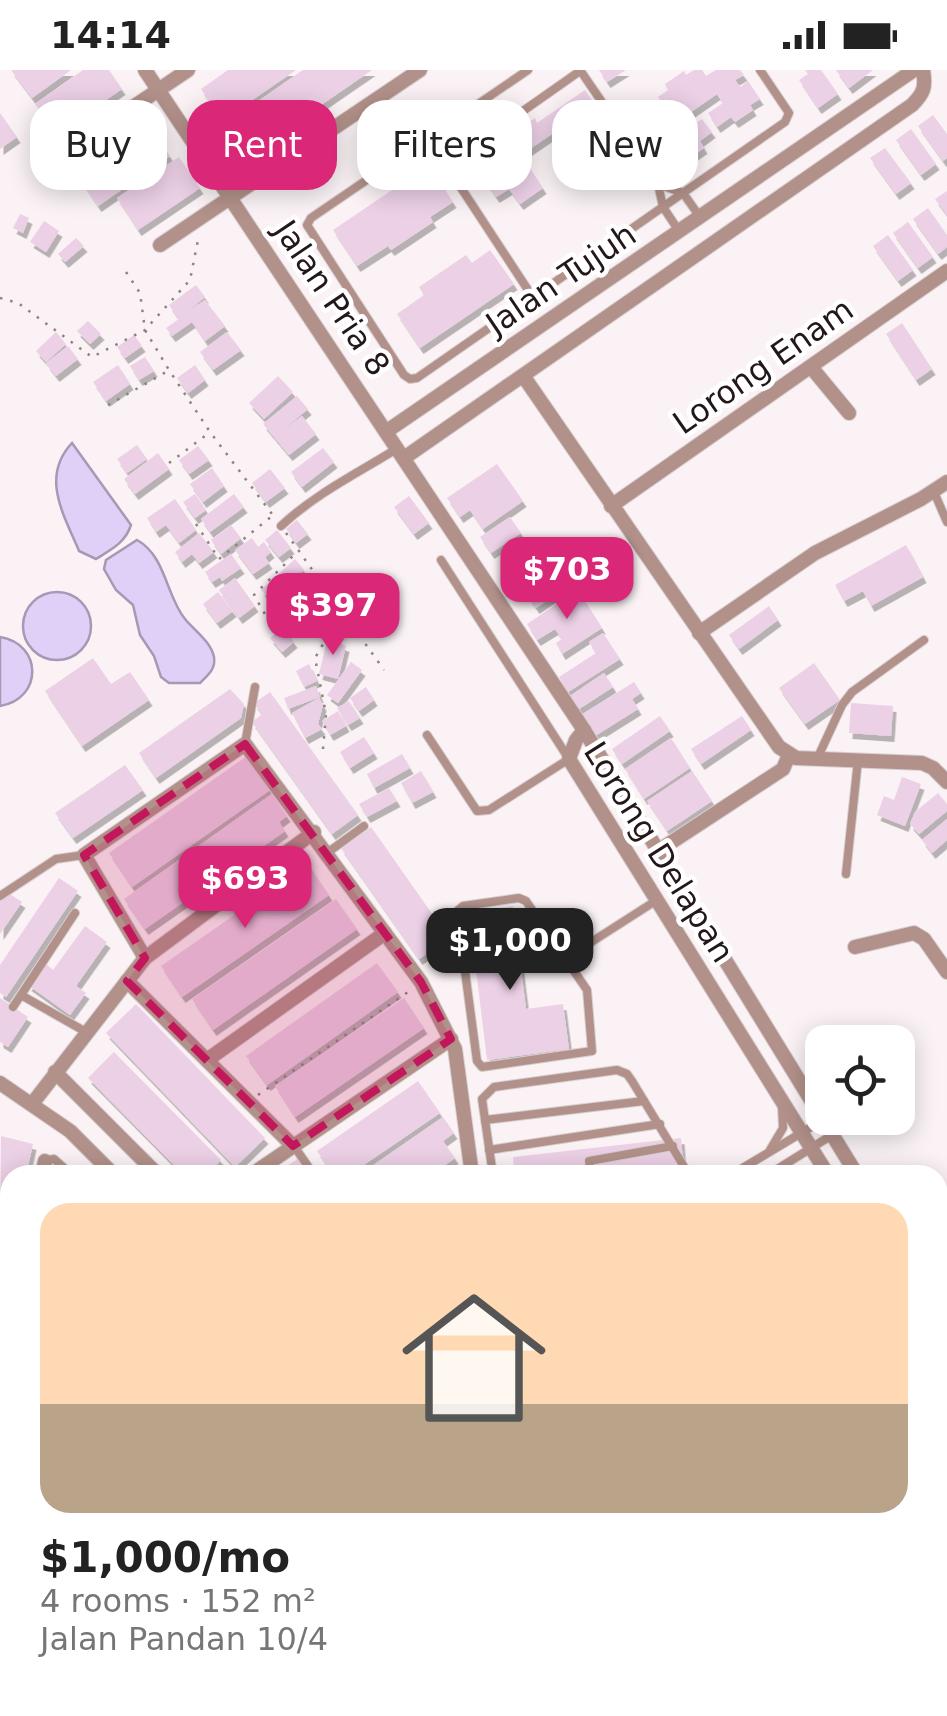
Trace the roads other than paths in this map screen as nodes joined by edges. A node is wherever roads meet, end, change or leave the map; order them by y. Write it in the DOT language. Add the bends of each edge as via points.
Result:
graph roads {
  1 [pos="145,70"];
  2 [pos="188,70"];
  3 [pos="420,70"];
  4 [pos="528,70"];
  5 [pos="580,70"];
  6 [pos="760,70"];
  7 [pos="914,70"];
  8 [pos="922,70"];
  9 [pos="158,90"];
  10 [pos="143,100"];
  11 [pos="485,100"];
  12 [pos="601,100"];
  13 [pos="532,104"];
  14 [pos="357,187"];
  15 [pos="462,190"];
  16 [pos="659,190"];
  17 [pos="675,190"];
  18 [pos="683,193"];
  19 [pos="232,198"];
  20 [pos="663,206"];
  21 [pos="700,217"];
  22 [pos="679,231"];
  23 [pos="160,245"];
  24 [pos="947,271"];
  25 [pos="532,296"];
  26 [pos="811,366"];
  27 [pos="524,378"];
  28 [pos="849,412"];
  29 [pos="387,432"];
  30 [pos="401,453"];
  31 [pos="947,482"];
  32 [pos="934,492"];
  33 [pos="610,506"];
  34 [pos="947,522"];
  35 [pos="281,526"];
  36 [pos="441,560"];
  37 [pos="699,632"];
  38 [pos="924,640"];
  39 [pos="255,687"];
  40 [pos="584,730"];
  41 [pos="427,735"];
  42 [pos="245,744"];
  43 [pos="789,755"];
  44 [pos="569,759"];
  45 [pos="818,759"];
  46 [pos="858,760"];
  47 [pos="947,782"];
  48 [pos="364,826"];
  49 [pos="314,832"];
  50 [pos="658,851"];
  51 [pos="327,853"];
  52 [pos="84,855"];
  53 [pos="846,874"];
  54 [pos="679,885"];
  55 [pos="0,896"];
  56 [pos="657,900"];
  57 [pos="75,913"];
  58 [pos="385,933"];
  59 [pos="855,947"];
  60 [pos="145,958"];
  61 [pos="568,958"];
  62 [pos="947,972"];
  63 [pos="127,980"];
  64 [pos="21,994"];
  65 [pos="13,1007"];
  66 [pos="86,1032"];
  67 [pos="451,1039"];
  68 [pos="207,1060"];
  69 [pos="56,1072"];
  70 [pos="0,1083"];
  71 [pos="805,1091"];
  72 [pos="644,1101"];
  73 [pos="782,1101"];
  74 [pos="32,1104"];
  75 [pos="485,1120"];
  76 [pos="660,1124"];
  77 [pos="805,1131"];
  78 [pos="802,1133"];
  79 [pos="832,1135"];
  80 [pos="293,1146"];
  81 [pos="673,1146"];
  82 [pos="811,1148"];
  83 [pos="489,1150"];
  84 [pos="767,1154"];
  85 [pos="104,1165"];
  86 [pos="148,1165"];
  87 [pos="265,1165"];
  88 [pos="307,1165"];
  89 [pos="470,1165"];
  90 [pos="491,1165"];
  91 [pos="590,1165"];
  92 [pos="683,1165"];
  93 [pos="748,1165"];
  94 [pos="783,1165"];
  95 [pos="820,1165"];
  96 [pos="851,1165"];
  1 -- 9 [label="street, Jalan Pria 8"];
  2 -- 9 [label="street"];
  3 -- 19 [label="street"];
  4 -- 11 [label="lane"];
  5 -- 12 [label="lane"];
  5 -- 13 [label="lane"];
  6 -- 18 [label="lane" via="788,118"];
  7 -- 21 [label="street, Jalan Tujuh"];
  8 -- 27 [label="street" via="926,84 912,105"];
  9 -- 10 [label="street"];
  9 -- 19 [label="street, Jalan Pria 8"];
  14 -- 25 [label="lane" via="311,218 308,230 410,379"];
  15 -- 25 [label="lane"];
  16 -- 20 [label="lane"];
  17 -- 18 [label="lane"];
  18 -- 20 [label="lane"];
  18 -- 21 [label="lane"];
  19 -- 23 [label="street"];
  19 -- 29 [label="street, Jalan Pria 8"];
  20 -- 22 [label="lane"];
  20 -- 25 [label="lane"];
  21 -- 22 [label="street, Jalan Tujuh"];
  22 -- 29 [label="street, Jalan Tujuh"];
  24 -- 26 [label="street, Lorong Enam"];
  26 -- 28 [label="street"];
  26 -- 33 [label="street, Lorong Enam"];
  27 -- 30 [label="street"];
  27 -- 33 [label="street"];
  29 -- 30 [label="street, Jalan Pria 8"];
  30 -- 35 [label="lane" via="309,500"];
  30 -- 40 [label="street, Jalan Pria 8"];
  31 -- 32 [label="street"];
  32 -- 34 [label="lane"];
  32 -- 37 [label="street" via="814,552"];
  33 -- 37 [label="street"];
  36 -- 44 [label="lane, Lorong Delapan"];
  37 -- 43 [label="street"];
  38 -- 45 [label="lane" via="852,692"];
  39 -- 42 [label="lane"];
  40 -- 44 [label="street"];
  40 -- 50 [label="street, Lorong Delapan"];
  41 -- 44 [label="lane" via="477,810 490,810"];
  42 -- 49 [label="street"];
  42 -- 52 [label="street"];
  43 -- 45 [label="street"];
  43 -- 50 [label="street" via="782,769"];
  44 -- 56 [label="street, Lorong Delapan"];
  45 -- 46 [label="street"];
  46 -- 47 [label="street" via="922,762"];
  46 -- 53 [label="lane"];
  48 -- 51 [label="lane"];
  49 -- 51 [label="street"];
  49 -- 60 [label="street"];
  50 -- 54 [label="street, Lorong Delapan"];
  51 -- 58 [label="street"];
  52 -- 55 [label="lane" via="56,860"];
  52 -- 60 [label="street"];
  54 -- 56 [label="street"];
  54 -- 71 [label="street, Lorong Delapan"];
  56 -- 61 [label="lane"];
  56 -- 73 [label="street, Lorong Delapan"];
  57 -- 64 [label="lane"];
  58 -- 67 [label="street"];
  58 -- 68 [label="street"];
  59 -- 62 [label="street" via="914,933"];
  60 -- 63 [label="street"];
  61 -- 61 [label="lane" via="524,899 459,908 479,1065 592,1052 589,997"];
  63 -- 66 [label="street"];
  63 -- 68 [label="street"];
  64 -- 65 [label="lane"];
  64 -- 66 [label="lane"];
  66 -- 69 [label="street"];
  67 -- 80 [label="street"];
  67 -- 89 [label="street"];
  68 -- 80 [label="street"];
  69 -- 74 [label="street"];
  69 -- 86 [label="street"];
  70 -- 74 [label="street"];
  72 -- 75 [label="lane"];
  72 -- 75 [label="lane" via="617,1070 494,1087 482,1099"];
  72 -- 76 [label="lane"];
  73 -- 78 [label="street, Lorong Delapan"];
  73 -- 84 [label="lane" via="783,1128"];
  74 -- 85 [label="street"];
  75 -- 83 [label="lane"];
  76 -- 81 [label="lane"];
  76 -- 83 [label="lane"];
  77 -- 78 [label="lane"];
  78 -- 82 [label="street, Lorong Delapan"];
  78 -- 84 [label="lane"];
  79 -- 82 [label="lane"];
  79 -- 96 [label="street, Lorong Delapan"];
  80 -- 87 [label="street"];
  80 -- 88 [label="lane"];
  81 -- 91 [label="lane"];
  81 -- 92 [label="lane"];
  82 -- 94 [label="lane"];
  82 -- 95 [label="street, Lorong Delapan"];
  83 -- 90 [label="lane"];
  84 -- 93 [label="lane"];
}
